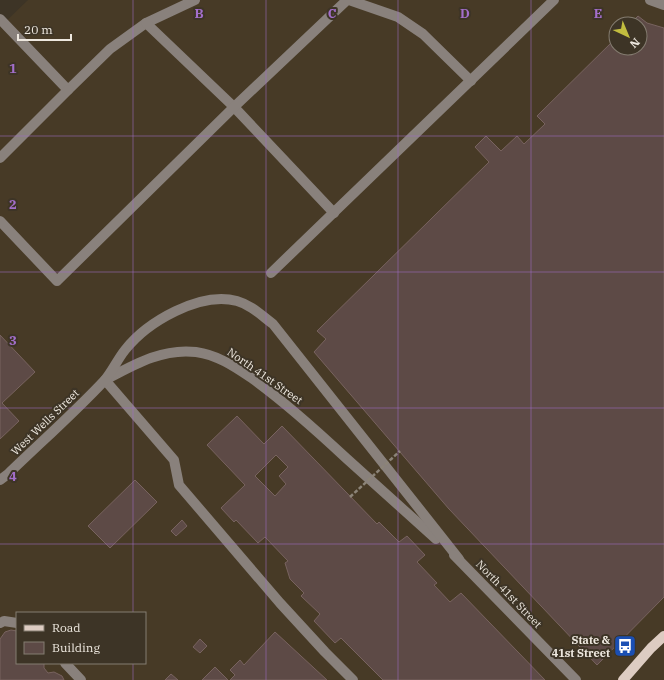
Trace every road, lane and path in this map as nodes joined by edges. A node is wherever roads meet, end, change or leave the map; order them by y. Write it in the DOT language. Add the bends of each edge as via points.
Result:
graph roads {
  1 [pos="195,0"];
  2 [pos="348,0"];
  3 [pos="554,0"];
  4 [pos="650,0"];
  5 [pos="664,5"];
  6 [pos="0,19"];
  7 [pos="146,23"];
  8 [pos="470,81"];
  9 [pos="68,90"];
  10 [pos="234,107"];
  11 [pos="0,158"];
  12 [pos="334,213"];
  13 [pos="0,221"];
  14 [pos="271,273"];
  15 [pos="105,380"];
  16 [pos="400,451"];
  17 [pos="0,480"];
  18 [pos="350,497"];
  19 [pos="459,559"];
  20 [pos="0,623"];
  21 [pos="16,623"];
  22 [pos="664,636"];
  23 [pos="66,664"];
  24 [pos="81,680"];
  25 [pos="353,680"];
  26 [pos="576,680"];
  27 [pos="623,680"];
  1 -- 7 [label="street"];
  2 -- 8 [label="street" via="398,17 424,34"];
  2 -- 10 [label="street"];
  3 -- 8 [label="street"];
  4 -- 5 [label="street"];
  6 -- 9 [label="street"];
  7 -- 9 [label="street" via="110,49"];
  7 -- 10 [label="street"];
  8 -- 12 [label="street"];
  9 -- 11 [label="street"];
  10 -- 12 [label="street"];
  10 -- 13 [label="street" via="57,281"];
  12 -- 14 [label="street"];
  15 -- 17 [label="street, West Wells Street"];
  15 -- 19 [label="street, North 41st Street" via="142,360 160,354 194,352 212,355 230,364 298,414"];
  15 -- 19 [label="street, North 41st Street" via="125,350 146,328 166,316 197,303 216,299 236,301 253,308 273,324"];
  15 -- 25 [label="street" via="174,460 179,485 280,603"];
  16 -- 18 [label="path, bridge"];
  19 -- 26 [label="street, North 41st Street"];
  20 -- 21 [label="street"];
  22 -- 27 [label="main road"];
  23 -- 24 [label="street"];
}
